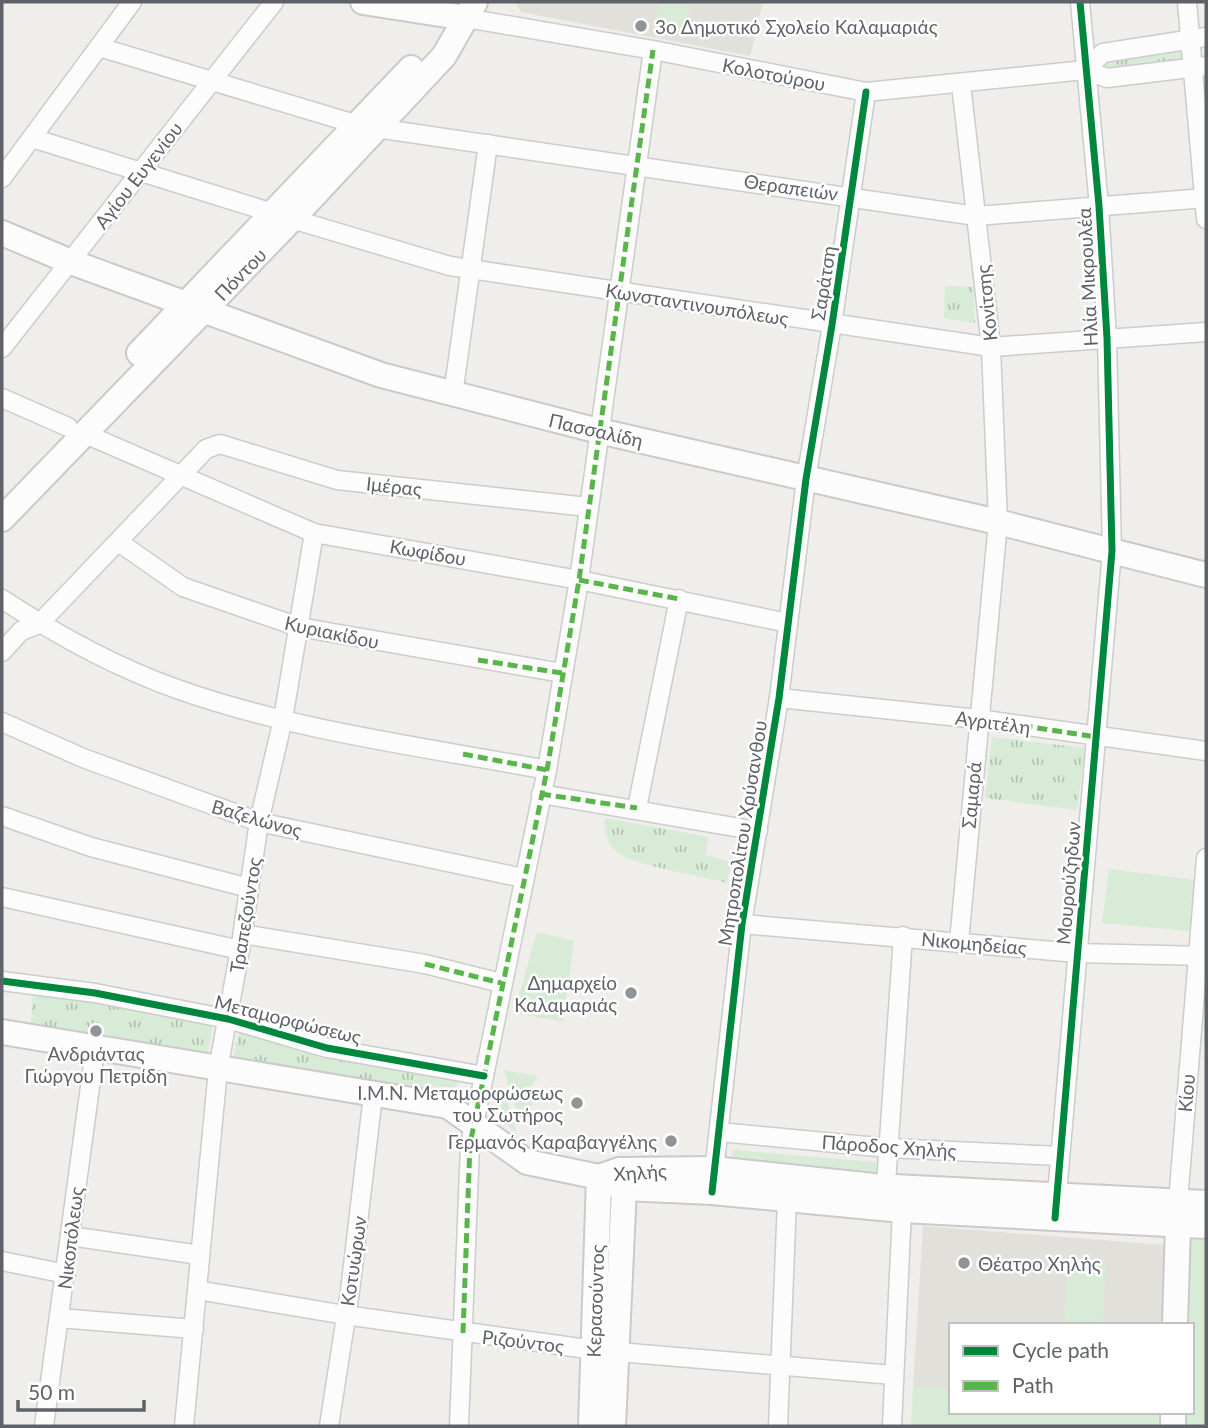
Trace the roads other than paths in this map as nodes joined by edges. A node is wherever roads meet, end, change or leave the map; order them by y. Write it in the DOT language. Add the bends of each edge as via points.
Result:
graph roads {
  1 [pos="132,2"];
  2 [pos="274,2"];
  3 [pos="363,2"];
  4 [pos="1080,2"];
  5 [pos="1186,2"];
  6 [pos="471,10"];
  7 [pos="1198,38"];
  8 [pos="99,47"];
  9 [pos="653,50"];
  10 [pos="1199,66"];
  11 [pos="1084,70"];
  12 [pos="209,82"];
  13 [pos="961,84"];
  14 [pos="866,92"];
  15 [pos="366,126"];
  16 [pos="32,138"];
  17 [pos="488,144"];
  18 [pos="637,165"];
  19 [pos="139,173"];
  20 [pos="2,178"];
  21 [pos="852,196"];
  22 [pos="1205,198"];
  23 [pos="1099,206"];
  24 [pos="283,216"];
  25 [pos="976,216"];
  26 [pos="1206,219"];
  27 [pos="2,233"];
  28 [pos="71,262"];
  29 [pos="471,269"];
  30 [pos="619,292"];
  31 [pos="196,307"];
  32 [pos="832,325"];
  33 [pos="1206,332"];
  34 [pos="1107,338"];
  35 [pos="991,346"];
  36 [pos="2,348"];
  37 [pos="453,395"];
  38 [pos="2,398"];
  39 [pos="75,430"];
  40 [pos="599,431"];
  41 [pos="181,475"];
  42 [pos="806,479"];
  43 [pos="2,497"];
  44 [pos="588,507"];
  45 [pos="2,519"];
  46 [pos="998,522"];
  47 [pos="314,533"];
  48 [pos="120,542"];
  49 [pos="1112,551"];
  50 [pos="1206,575"];
  51 [pos="579,579"];
  52 [pos="2,599"];
  53 [pos="679,599"];
  54 [pos="788,623"];
  55 [pos="39,624"];
  56 [pos="299,627"];
  57 [pos="2,652"];
  58 [pos="562,673"];
  59 [pos="779,698"];
  60 [pos="283,719"];
  61 [pos="978,719"];
  62 [pos="2,722"];
  63 [pos="1096,737"];
  64 [pos="1206,751"];
  65 [pos="547,770"];
  66 [pos="541,794"];
  67 [pos="637,808"];
  68 [pos="2,816"];
  69 [pos="259,822"];
  70 [pos="758,831"];
  71 [pos="1206,858"];
  72 [pos="523,878"];
  73 [pos="249,888"];
  74 [pos="2,897"];
  75 [pos="742,924"];
  76 [pos="903,936"];
  77 [pos="242,942"];
  78 [pos="959,942"];
  79 [pos="1077,953"];
  80 [pos="1202,956"];
  81 [pos="2,981"];
  82 [pos="501,983"];
  83 [pos="228,1019"];
  84 [pos="2,1032"];
  85 [pos="95,1050"];
  86 [pos="218,1069"];
  87 [pos="484,1076"];
  88 [pos="373,1095"];
  89 [pos="475,1125"];
  90 [pos="719,1132"];
  91 [pos="888,1148"];
  92 [pos="1060,1156"];
  93 [pos="599,1177"];
  94 [pos="713,1181"];
  95 [pos="624,1188"];
  96 [pos="787,1200"];
  97 [pos="890,1201"];
  98 [pos="1206,1203"];
  99 [pos="1056,1207"];
  100 [pos="1177,1213"];
  101 [pos="1206,1226"];
  102 [pos="70,1236"];
  103 [pos="200,1255"];
  104 [pos="2,1261"];
  105 [pos="66,1274"];
  106 [pos="197,1290"];
  107 [pos="345,1315"];
  108 [pos="59,1318"];
  109 [pos="1175,1323"];
  110 [pos="194,1329"];
  111 [pos="463,1333"];
  112 [pos="606,1351"];
  113 [pos="781,1366"];
  114 [pos="893,1376"];
  115 [pos="44,1426"];
  116 [pos="184,1426"];
  117 [pos="330,1426"];
  118 [pos="459,1426"];
  119 [pos="591,1426"];
  120 [pos="613,1426"];
  121 [pos="778,1426"];
  122 [pos="892,1426"];
  1 -- 8 [label="street"];
  2 -- 12 [label="street, Αγίου Ευγενίου"];
  3 -- 6 [label="main road"];
  4 -- 11 [label="street, Ηλία Μικρουλέα"];
  5 -- 7 [label="street"];
  6 -- 9 [label="street, Κολοτούρου"];
  6 -- 15 [label="main road, Πόντου" via="433,45"];
  7 -- 10 [label="street"];
  7 -- 11 [label="street, Κολοτούρου" via="1103,53"];
  8 -- 12 [label="street, Θεραπειών"];
  8 -- 16 [label="street"];
  9 -- 14 [label="street, Κολοτούρου"];
  9 -- 18 [label="street"];
  10 -- 11 [label="street, Κολοτούρου" via="1107,78"];
  10 -- 22 [label="street"];
  11 -- 13 [label="street, Κολοτούρου"];
  11 -- 23 [label="street, Ηλία Μικρουλέα"];
  12 -- 15 [label="street, Θεραπειών"];
  12 -- 19 [label="street, Αγίου Ευγενίου"];
  13 -- 14 [label="street, Κολοτούρου"];
  13 -- 25 [label="street, Κονίτσης"];
  14 -- 21 [label="street, Σαράτση"];
  15 -- 17 [label="street, Θεραπειών"];
  15 -- 24 [label="main road, Πόντου"];
  16 -- 19 [label="street, Κωνσταντινουπόλεως"];
  16 -- 20 [label="street"];
  17 -- 18 [label="street, Θεραπειών"];
  17 -- 29 [label="street"];
  18 -- 21 [label="street, Θεραπειών"];
  18 -- 30 [label="street"];
  19 -- 24 [label="street, Κωνσταντινουπόλεως"];
  19 -- 28 [label="street, Αγίου Ευγενίου"];
  21 -- 25 [label="street, Θεραπειών"];
  21 -- 32 [label="street, Σαράτση"];
  22 -- 23 [label="street, Θεραπειών"];
  22 -- 26 [label="street"];
  23 -- 25 [label="street, Θεραπειών"];
  23 -- 34 [label="street, Ηλία Μικρουλέα"];
  24 -- 29 [label="street, Κωνσταντινουπόλεως"];
  24 -- 31 [label="main road, Πόντου"];
  25 -- 35 [label="street, Κονίτσης"];
  27 -- 28 [label="main road, Πασσαλίδη"];
  28 -- 31 [label="main road, Πασσαλίδη"];
  28 -- 36 [label="street, Αγίου Ευγενίου"];
  29 -- 30 [label="street, Κωνσταντινουπόλεως"];
  29 -- 37 [label="street"];
  30 -- 32 [label="street, Κωνσταντινουπόλεως"];
  30 -- 40 [label="street"];
  31 -- 37 [label="main road, Πασσαλίδη" via="381,375"];
  31 -- 39 [label="main road, Πόντου"];
  32 -- 35 [label="street, Κωνσταντινουπόλεως"];
  32 -- 42 [label="street, Σαράτση"];
  33 -- 34 [label="street, Κωνσταντινουπόλεως"];
  34 -- 35 [label="street, Κωνσταντινουπόλεως"];
  34 -- 49 [label="street, Ηλία Μικρουλέα"];
  35 -- 46 [label="street, Κονίτσης"];
  37 -- 40 [label="main road, Πασσαλίδη"];
  38 -- 39 [label="street, Κωφίδου"];
  39 -- 41 [label="street, Κωφίδου"];
  39 -- 43 [label="main road, Πόντου"];
  39 -- 45 [label="main road, Πόντου"];
  40 -- 42 [label="main road, Πασσαλίδη"];
  40 -- 44 [label="street"];
  41 -- 44 [label="street, Ιμέρας" via="206,449 220,444 337,480"];
  41 -- 47 [label="street, Κωφίδου"];
  41 -- 48 [label="street"];
  42 -- 46 [label="main road, Πασσαλίδη"];
  42 -- 54 [label="street, Μητροπολίτου Χρύσανθου"];
  44 -- 51 [label="street"];
  46 -- 49 [label="main road, Πασσαλίδη"];
  46 -- 61 [label="street, Σαμαρά"];
  47 -- 51 [label="street, Κωφίδου"];
  47 -- 56 [label="street, Τραπεζούντος"];
  48 -- 55 [label="street"];
  48 -- 56 [label="street, Κυριακίδου" via="183,587"];
  49 -- 50 [label="main road, Πασσαλίδη"];
  49 -- 63 [label="street, Μουρούζηδων"];
  51 -- 53 [label="street, Κωφίδου"];
  51 -- 58 [label="street"];
  52 -- 55 [label="street"];
  53 -- 54 [label="street, Κωφίδου"];
  53 -- 67 [label="street"];
  54 -- 59 [label="street, Μητροπολίτου Χρύσανθου"];
  55 -- 57 [label="street" via="21,631"];
  55 -- 60 [label="street" via="178,689"];
  56 -- 58 [label="street, Κυριακίδου"];
  56 -- 60 [label="street, Τραπεζούντος"];
  58 -- 65 [label="street"];
  59 -- 61 [label="street, Αγριτέλη"];
  59 -- 70 [label="street, Μητροπολίτου Χρύσανθου"];
  60 -- 65 [label="street"];
  60 -- 69 [label="street, Τραπεζούντος"];
  61 -- 63 [label="street, Αγριτέλη"];
  61 -- 78 [label="street, Σαμαρά"];
  62 -- 69 [label="street, Βαζελώνος" via="83,758"];
  63 -- 64 [label="street, Αγριτέλη"];
  63 -- 79 [label="street, Μουρούζηδων"];
  65 -- 66 [label="street"];
  66 -- 67 [label="street"];
  66 -- 72 [label="street"];
  67 -- 70 [label="street"];
  68 -- 73 [label="street" via="117,855"];
  69 -- 72 [label="street, Βαζελώνος"];
  69 -- 73 [label="street, Τραπεζούντος"];
  70 -- 75 [label="street, Μητροπολίτου Χρύσανθου"];
  71 -- 80 [label="street, Κίου"];
  72 -- 82 [label="street"];
  73 -- 77 [label="street, Τραπεζούντος"];
  74 -- 77 [label="street"];
  75 -- 76 [label="street, Νικομηδείας"];
  75 -- 90 [label="street, Μητροπολίτου Χρύσανθου"];
  76 -- 78 [label="street, Νικομηδείας"];
  76 -- 91 [label="street"];
  77 -- 82 [label="street" via="425,964"];
  77 -- 83 [label="street, Τραπεζούντος"];
  78 -- 79 [label="street, Νικομηδείας"];
  79 -- 80 [label="street, Νικομηδείας"];
  79 -- 92 [label="street, Μουρούζηδων"];
  80 -- 100 [label="street, Κίου"];
  81 -- 83 [label="street, Μεταμορφώσεως" via="95,993"];
  82 -- 87 [label="street"];
  83 -- 86 [label="street, Τραπεζούντος"];
  83 -- 87 [label="street, Μεταμορφώσεως" via="327,1048"];
  84 -- 85 [label="main road"];
  85 -- 86 [label="main road"];
  85 -- 102 [label="street, Νικοπόλεως"];
  86 -- 88 [label="main road"];
  86 -- 103 [label="street, Τραπεζούντος"];
  87 -- 89 [label="street"];
  88 -- 89 [label="main road" via="448,1106"];
  88 -- 107 [label="street, Κοτυώρων"];
  89 -- 93 [label="main road" via="527,1162"];
  89 -- 111 [label="street" via="470,1144"];
  90 -- 91 [label="street, Πάροδος Χηλής"];
  90 -- 94 [label="street, Μητροπολίτου Χρύσανθου"];
  91 -- 92 [label="street, Πάροδος Χηλής"];
  91 -- 97 [label="street"];
  92 -- 99 [label="street, Μουρούζηδων"];
  93 -- 94 [label="main road, Χηλής" via="620,1170"];
  93 -- 95 [label="main road, Χηλής"];
  93 -- 112 [label="main road, Κερασούντος"];
  94 -- 95 [label="main road, Χηλής"];
  94 -- 96 [label="main road, Χηλής"];
  94 -- 97 [label="main road, Χηλής"];
  95 -- 112 [label="main road, Κερασούντος"];
  96 -- 97 [label="main road, Χηλής"];
  96 -- 113 [label="street"];
  97 -- 99 [label="main road, Χηλής"];
  97 -- 114 [label="street"];
  98 -- 100 [label="main road, Χηλής"];
  99 -- 100 [label="main road, Χηλής"];
  100 -- 101 [label="main road, Χηλής"];
  100 -- 109 [label="main road"];
  102 -- 103 [label="street"];
  102 -- 105 [label="street, Νικοπόλεως"];
  103 -- 106 [label="street, Τραπεζούντος"];
  104 -- 105 [label="street"];
  105 -- 108 [label="street, Νικοπόλεως"];
  106 -- 107 [label="street, Ριζούντος"];
  106 -- 110 [label="street, Τραπεζούντος"];
  107 -- 111 [label="street, Ριζούντος"];
  107 -- 117 [label="street, Κοτυώρων"];
  108 -- 110 [label="street"];
  108 -- 115 [label="street, Νικοπόλεως"];
  110 -- 116 [label="street, Τραπεζούντος"];
  111 -- 112 [label="street, Ριζούντος"];
  111 -- 118 [label="street"];
  112 -- 113 [label="street, Ριζούντος"];
  112 -- 119 [label="main road, Κερασούντος"];
  112 -- 120 [label="main road, Κερασούντος"];
  113 -- 114 [label="street, Ριζούντος"];
  113 -- 121 [label="street"];
  114 -- 122 [label="street"];
}
